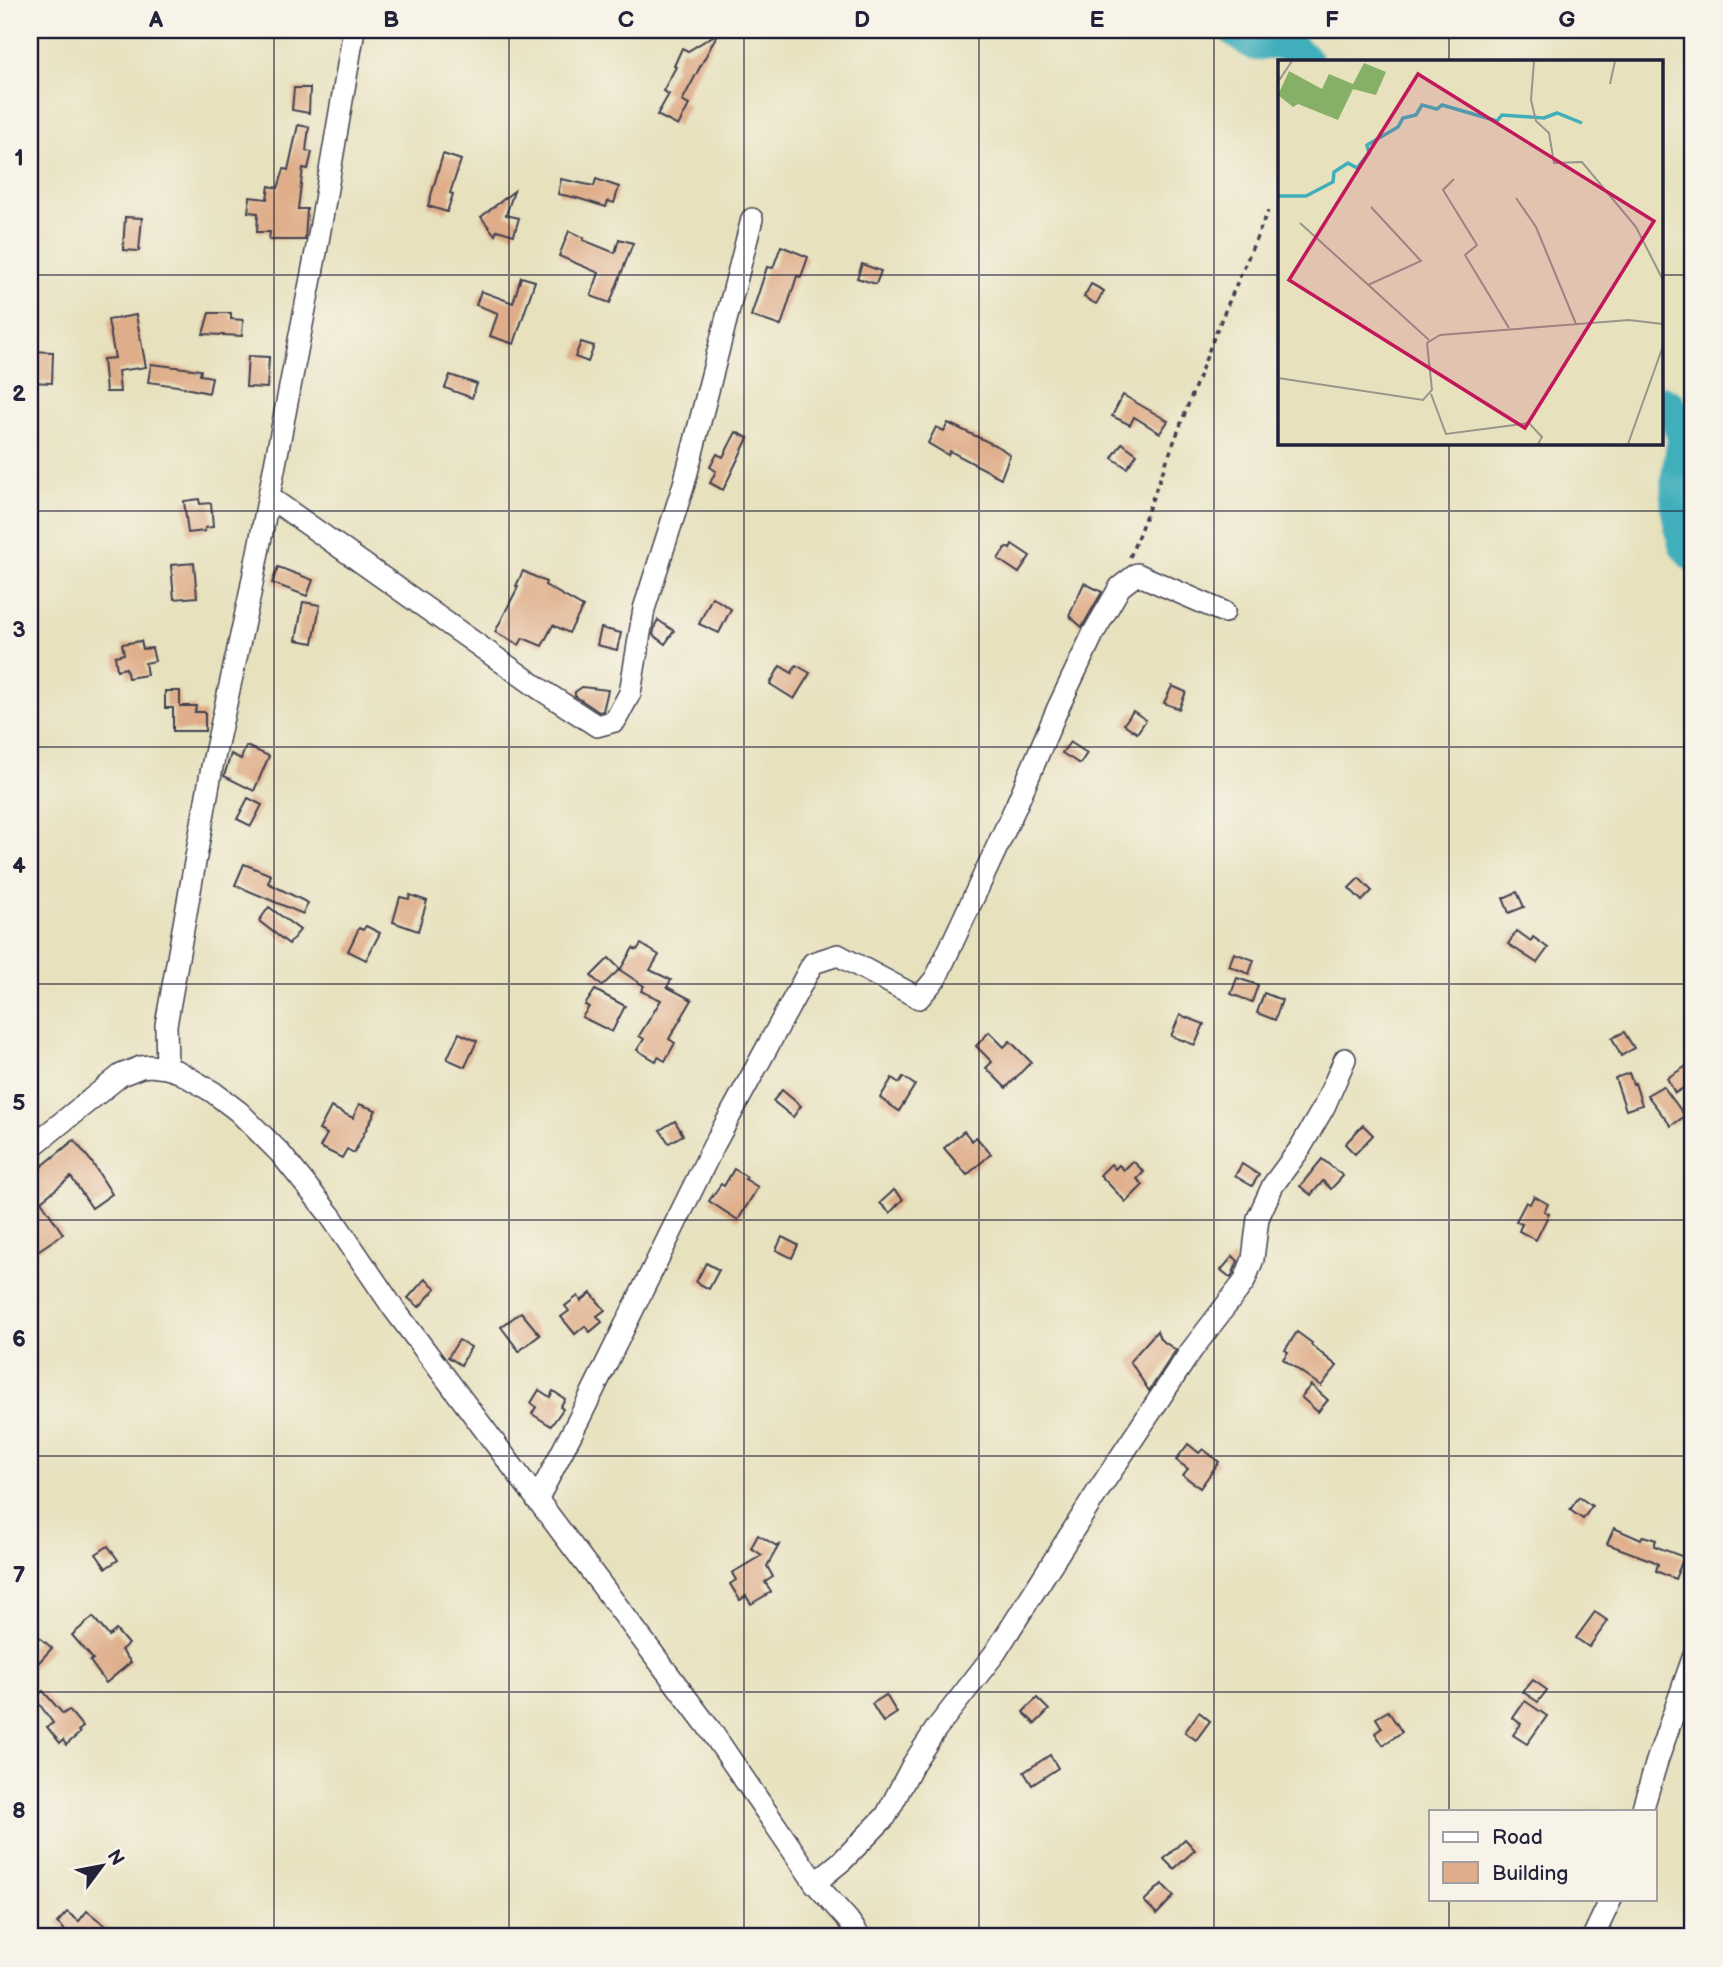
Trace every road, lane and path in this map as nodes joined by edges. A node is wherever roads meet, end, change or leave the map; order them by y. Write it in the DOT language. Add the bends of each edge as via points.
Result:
graph roads {
  1 [pos="354,30"];
  2 [pos="1268,211"];
  3 [pos="752,219"];
  4 [pos="269,497"];
  5 [pos="1119,587"];
  6 [pos="1224,612"];
  7 [pos="1345,1059"];
  8 [pos="167,1068"];
  9 [pos="30,1147"];
  10 [pos="537,1500"];
  11 [pos="1693,1658"];
  12 [pos="1642,1810"];
  13 [pos="815,1883"];
  14 [pos="1611,1900"];
  15 [pos="860,1937"];
  16 [pos="1593,1937"];
  1 -- 4 [label="street"];
  2 -- 5 [label="path" via="1216,331"];
  3 -- 4 [label="street" via="684,484 644,609 630,693 615,721 597,726"];
  4 -- 8 [label="street" via="166,1025"];
  5 -- 6 [label="street" via="1137,574"];
  5 -- 10 [label="street" via="1057,710 936,978 919,998 838,955 813,963 714,1145"];
  7 -- 13 [label="street" via="1318,1117 1273,1185 1258,1218 1253,1259 1244,1282 1098,1490 995,1653 913,1764 886,1816"];
  8 -- 9 [label="street" via="141,1067 121,1075"];
  8 -- 10 [label="street" via="225,1101 280,1153"];
  10 -- 13 [label="street" via="709,1728"];
  11 -- 12 [label="street"];
  13 -- 15 [label="street"];
  14 -- 16 [label="street"];
}
